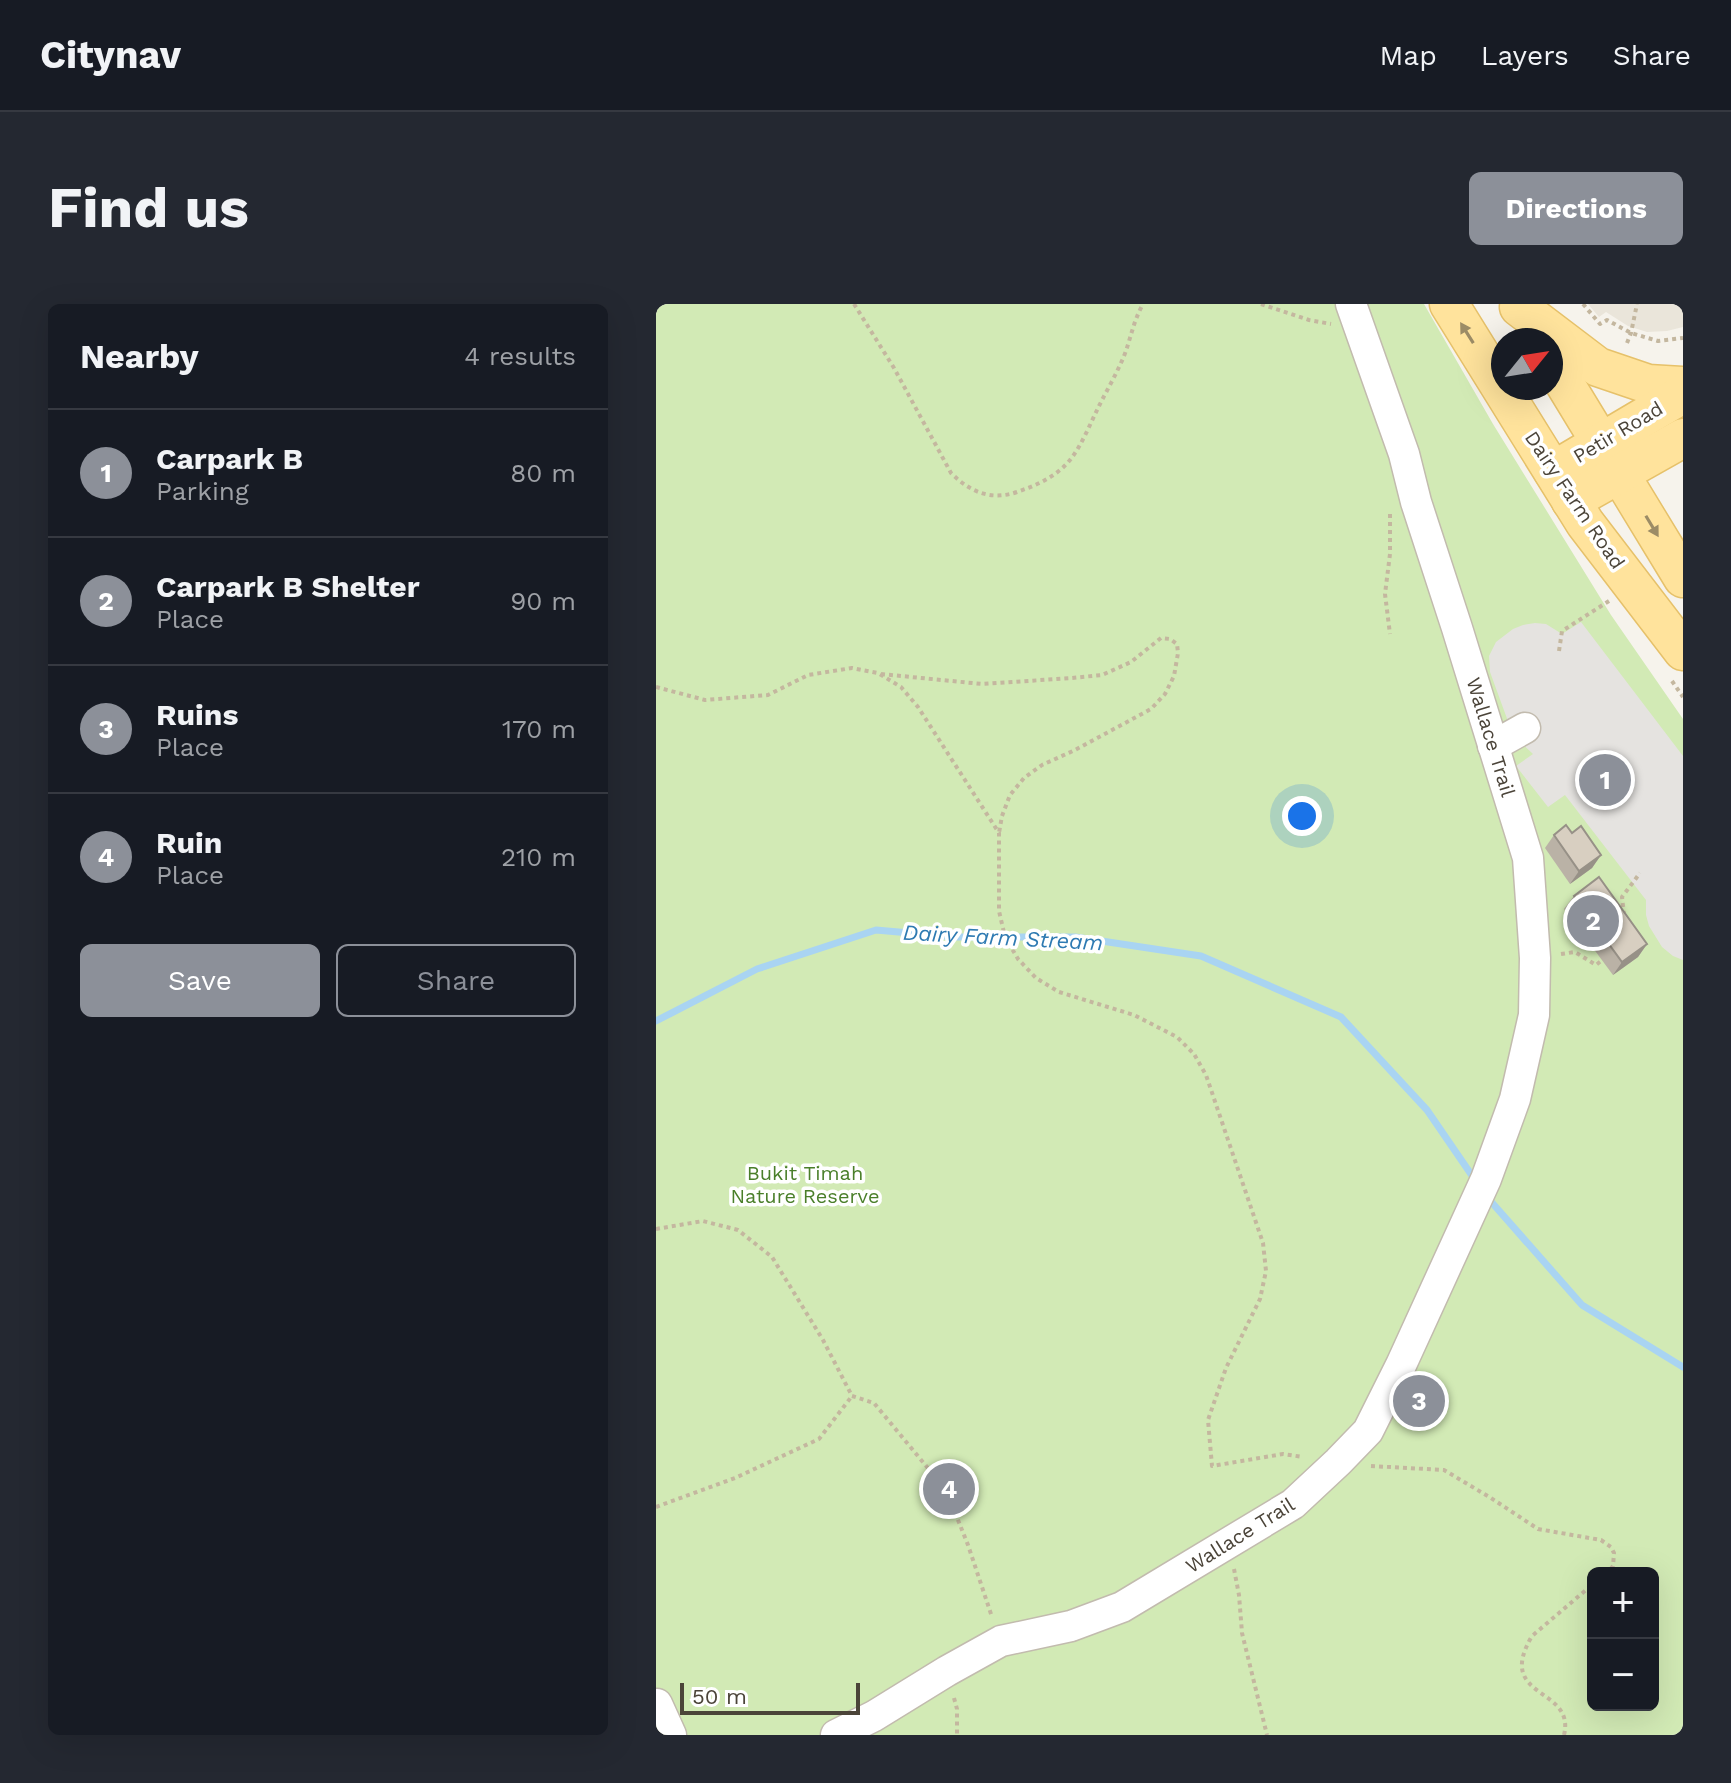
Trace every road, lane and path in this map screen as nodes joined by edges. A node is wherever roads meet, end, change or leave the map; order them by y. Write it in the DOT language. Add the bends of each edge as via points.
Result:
graph roads {
  1 [pos="854,304"];
  2 [pos="1143,304"];
  3 [pos="1261,304"];
  4 [pos="1449,304"];
  5 [pos="1583,304"];
  6 [pos="1637,304"];
  7 [pos="1518,306"];
  8 [pos="1354,316"];
  9 [pos="1532,328"];
  10 [pos="1631,333"];
  11 [pos="1683,338"];
  12 [pos="1563,381"];
  13 [pos="1683,386"];
  14 [pos="1683,394"];
  15 [pos="1683,438"];
  16 [pos="1610,458"];
  17 [pos="1562,486"];
  18 [pos="1390,509"];
  19 [pos="1683,578"];
  20 [pos="1614,598"];
  21 [pos="1390,634"];
  22 [pos="1559,651"];
  23 [pos="1683,651"];
  24 [pos="878,673"];
  25 [pos="656,687"];
  26 [pos="1525,728"];
  27 [pos="1493,746"];
  28 [pos="999,833"];
  29 [pos="1640,873"];
  30 [pos="1624,918"];
  31 [pos="1616,950"];
  32 [pos="1535,958"];
  33 [pos="656,1229"];
  34 [pos="852,1396"];
  35 [pos="1338,1462"];
  36 [pos="656,1507"];
  37 [pos="1229,1543"];
  38 [pos="1612,1567"];
  39 [pos="1587,1589"];
  40 [pos="1001,1641"];
  41 [pos="947,1671"];
  42 [pos="657,1704"];
  43 [pos="671,1735"];
  44 [pos="836,1735"];
  45 [pos="957,1735"];
  46 [pos="1267,1735"];
  47 [pos="1564,1735"];
  1 -- 2 [label="path" via="951,473 975,492 990,496 1006,496 1047,480 1069,461 1124,356"];
  3 -- 8 [label="path" via="1309,320"];
  17 -- 4 [label="main road, Dairy Farm Road, one-way"];
  5 -- 10 [label="path" via="1600,324 1607,320"];
  6 -- 10 [label="path"];
  7 -- 9 [label="main road"];
  7 -- 13 [label="main road" via="1598,367 1648,384"];
  8 -- 27 [label="lane, Wallace Trail" via="1404,454"];
  10 -- 11 [label="path" via="1658,341"];
  12 -- 16 [label="main road"];
  14 -- 16 [label="main road, Petir Road"];
  15 -- 16 [label="main road, Petir Road"];
  16 -- 17 [label="main road, Petir Road"];
  16 -- 19 [label="main road, one-way"];
  17 -- 23 [label="main road, Dairy Farm Road"];
  18 -- 21 [label="path" via="1385,594"];
  20 -- 22 [label="path" via="1562,631"];
  24 -- 25 [label="path" via="852,668 808,675 768,695 705,700"];
  24 -- 28 [label="path" via="901,687 918,707"];
  24 -- 28 [label="path" via="982,684 1072,678 1102,675 1131,662 1161,638 1177,644 1174,676 1151,709 1024,778 1010,795"];
  26 -- 27 [label="lane"];
  27 -- 32 [label="lane, Wallace Trail" via="1528,858"];
  28 -- 35 [label="path" via="999,911 1018,959 1059,992 1134,1015 1177,1037 1194,1054 1206,1075 1263,1243 1266,1271 1260,1299 1208,1420 1212,1466 1283,1454"];
  29 -- 30 [label="path" via="1622,897"];
  31 -- 32 [label="path" via="1596,965 1575,952"];
  32 -- 35 [label="lane, Wallace Trail" via="1534,1015 1522,1071 1482,1189 1368,1431"];
  33 -- 34 [label="path" via="703,1221 738,1230 772,1257"];
  34 -- 36 [label="path" via="819,1439"];
  34 -- 40 [label="path" via="874,1403 946,1490"];
  35 -- 37 [label="lane, Wallace Trail" via="1293,1504"];
  35 -- 38 [label="path" via="1444,1470 1538,1529 1607,1543"];
  37 -- 40 [label="lane, Wallace Trail" via="1122,1607 1071,1626"];
  37 -- 46 [label="path" via="1242,1633"];
  39 -- 47 [label="path" via="1532,1636 1523,1660 1528,1685 1563,1713"];
  40 -- 41 [label="lane, Wallace Trail"];
  41 -- 44 [label="lane, Wallace Trail"];
  41 -- 45 [label="path" via="957,1709"];
  42 -- 43 [label="lane"];
}
